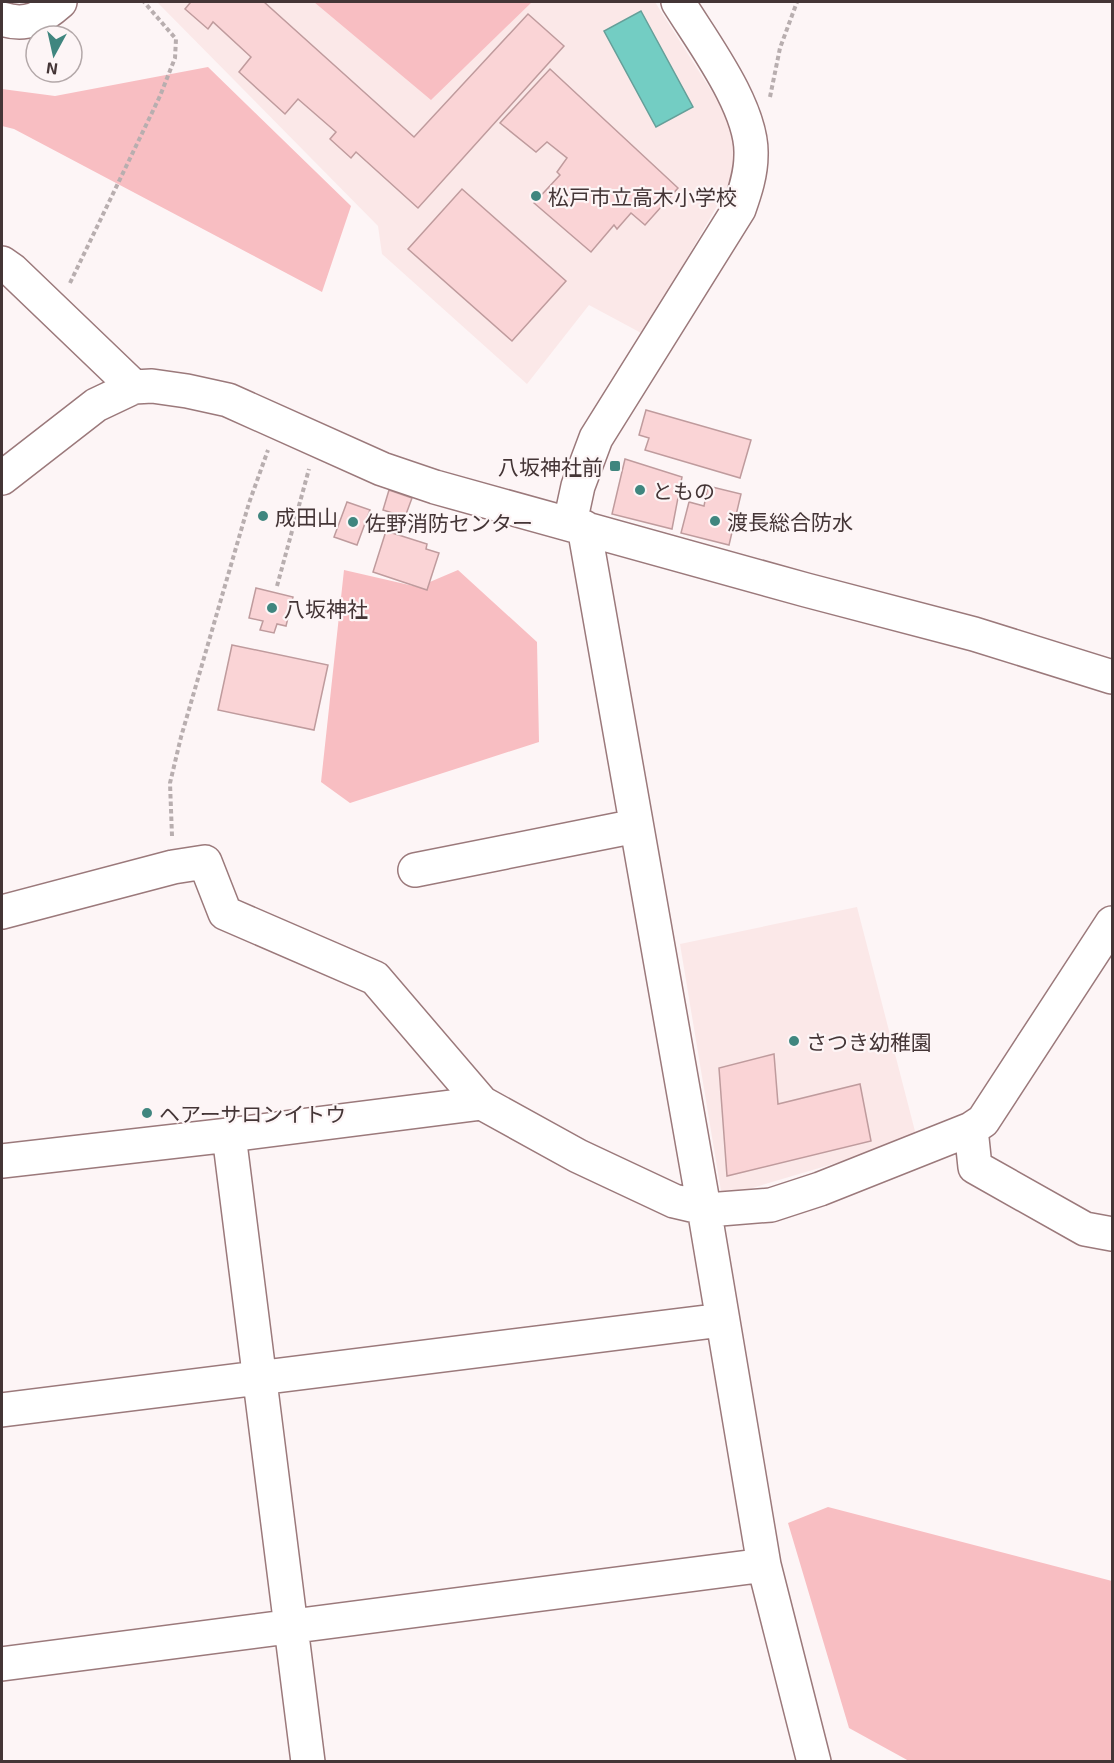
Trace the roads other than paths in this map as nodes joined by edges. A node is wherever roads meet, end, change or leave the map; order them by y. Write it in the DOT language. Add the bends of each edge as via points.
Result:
graph roads {
  1 [pos="60,2"];
  2 [pos="678,2"];
  3 [pos="2,19"];
  4 [pos="2,263"];
  5 [pos="134,387"];
  6 [pos="2,478"];
  7 [pos="577,525"];
  8 [pos="1113,677"];
  9 [pos="636,826"];
  10 [pos="415,870"];
  11 [pos="2,912"];
  12 [pos="1113,923"];
  13 [pos="482,1103"];
  14 [pos="971,1129"];
  15 [pos="229,1135"];
  16 [pos="2,1161"];
  17 [pos="704,1209"];
  18 [pos="1113,1234"];
  19 [pos="722,1320"];
  20 [pos="260,1377"];
  21 [pos="2,1410"];
  22 [pos="764,1565"];
  23 [pos="291,1628"];
  24 [pos="2,1664"];
  25 [pos="308,1761"];
  26 [pos="814,1761"];
  1 -- 3 [label="street" via="42,17 14,23"];
  2 -- 7 [label="street" via="739,101 752,153 748,181 739,209 597,438 579,486"];
  4 -- 5 [label="street"];
  5 -- 6 [label="street" via="96,405"];
  5 -- 7 [label="street" via="164,388 228,400 382,469"];
  7 -- 8 [label="street" via="974,634"];
  7 -- 9 [label="street"];
  9 -- 10 [label="street"];
  9 -- 17 [label="street"];
  11 -- 13 [label="street" via="205,862 225,914 375,978"];
  12 -- 14 [label="street" via="983,1121"];
  13 -- 15 [label="street"];
  13 -- 17 [label="street" via="599,1166 674,1201"];
  14 -- 17 [label="street" via="771,1205"];
  14 -- 18 [label="street" via="975,1167 1085,1229"];
  15 -- 16 [label="street"];
  15 -- 20 [label="street"];
  17 -- 19 [label="street"];
  19 -- 20 [label="street"];
  19 -- 22 [label="street"];
  20 -- 21 [label="street"];
  20 -- 23 [label="street"];
  22 -- 23 [label="street"];
  22 -- 26 [label="street"];
  23 -- 24 [label="street"];
  23 -- 25 [label="street"];
}
